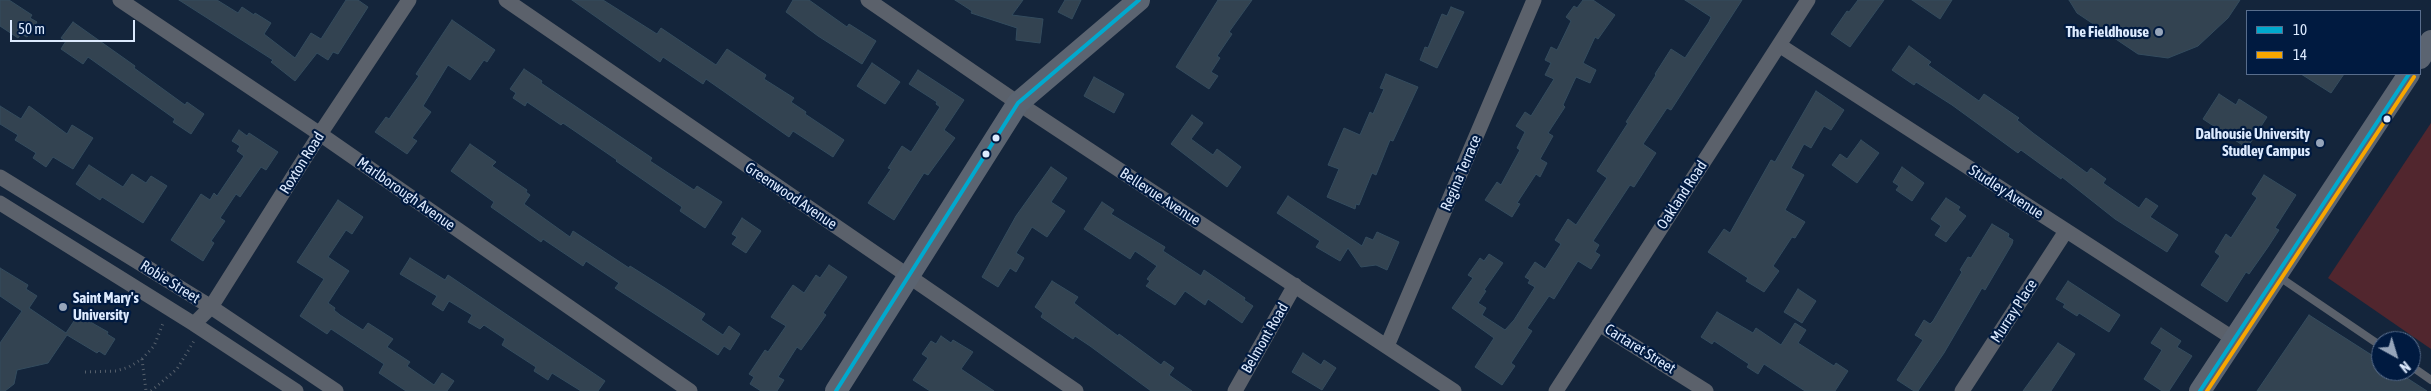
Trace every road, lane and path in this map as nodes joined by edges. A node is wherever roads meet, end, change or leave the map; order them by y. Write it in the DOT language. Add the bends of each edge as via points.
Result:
graph roads {
  1 [pos="120,0"];
  2 [pos="409,0"];
  3 [pos="506,0"];
  4 [pos="868,0"];
  5 [pos="1139,0"];
  6 [pos="1534,0"];
  7 [pos="1808,0"];
  8 [pos="2431,41"];
  9 [pos="1779,44"];
  10 [pos="2421,56"];
  11 [pos="2408,75"];
  12 [pos="1018,103"];
  13 [pos="320,134"];
  14 [pos="0,177"];
  15 [pos="0,203"];
  16 [pos="2066,231"];
  17 [pos="2276,275"];
  18 [pos="909,276"];
  19 [pos="1295,285"];
  20 [pos="211,307"];
  21 [pos="170,324"];
  22 [pos="1599,324"];
  23 [pos="191,330"];
  24 [pos="2234,339"];
  25 [pos="2371,339"];
  26 [pos="194,340"];
  27 [pos="203,346"];
  28 [pos="1387,346"];
  29 [pos="142,358"];
  30 [pos="85,372"];
  31 [pos="146,391"];
  32 [pos="151,391"];
  33 [pos="296,391"];
  34 [pos="336,391"];
  35 [pos="690,391"];
  36 [pos="836,391"];
  37 [pos="1076,391"];
  38 [pos="1235,391"];
  39 [pos="1454,391"];
  40 [pos="1556,391"];
  41 [pos="1706,391"];
  42 [pos="1962,391"];
  43 [pos="2200,391"];
  1 -- 13 [label="street, Marlborough Avenue"];
  2 -- 13 [label="street, Roxton Road"];
  3 -- 18 [label="street, Greenwood Avenue"];
  4 -- 12 [label="street, Bellevue Avenue"];
  5 -- 12 [label="street"];
  6 -- 28 [label="street, Regina Terrace"];
  7 -- 9 [label="street, Oakland Road"];
  8 -- 10 [label="street"];
  9 -- 16 [label="street, Studley Avenue"];
  9 -- 22 [label="street, Oakland Road"];
  11 -- 17 [label="street"];
  12 -- 18 [label="street"];
  12 -- 19 [label="street, Bellevue Avenue"];
  13 -- 20 [label="street, Roxton Road"];
  13 -- 35 [label="street, Marlborough Avenue"];
  14 -- 20 [label="street, Robie Street"];
  15 -- 23 [label="street, Robie Street"];
  16 -- 24 [label="street, Studley Avenue"];
  16 -- 42 [label="street, Murray Place"];
  17 -- 24 [label="street"];
  17 -- 25 [label="lane"];
  18 -- 36 [label="street"];
  18 -- 37 [label="street, Greenwood Avenue"];
  19 -- 28 [label="street, Bellevue Avenue"];
  19 -- 38 [label="street, Belmont Road"];
  20 -- 23 [label="street, Roxton Road"];
  20 -- 34 [label="street, Robie Street"];
  21 -- 29 [label="path" via="164,320 154,346"];
  22 -- 40 [label="street, Oakland Road"];
  22 -- 41 [label="street, Cartaret Street"];
  23 -- 26 [label="path"];
  23 -- 33 [label="street, Robie Street"];
  24 -- 43 [label="street"];
  26 -- 27 [label="path"];
  26 -- 32 [label="path" via="176,369"];
  28 -- 39 [label="street, Bellevue Avenue"];
  29 -- 30 [label="path" via="116,371"];
  29 -- 31 [label="path"];
}
